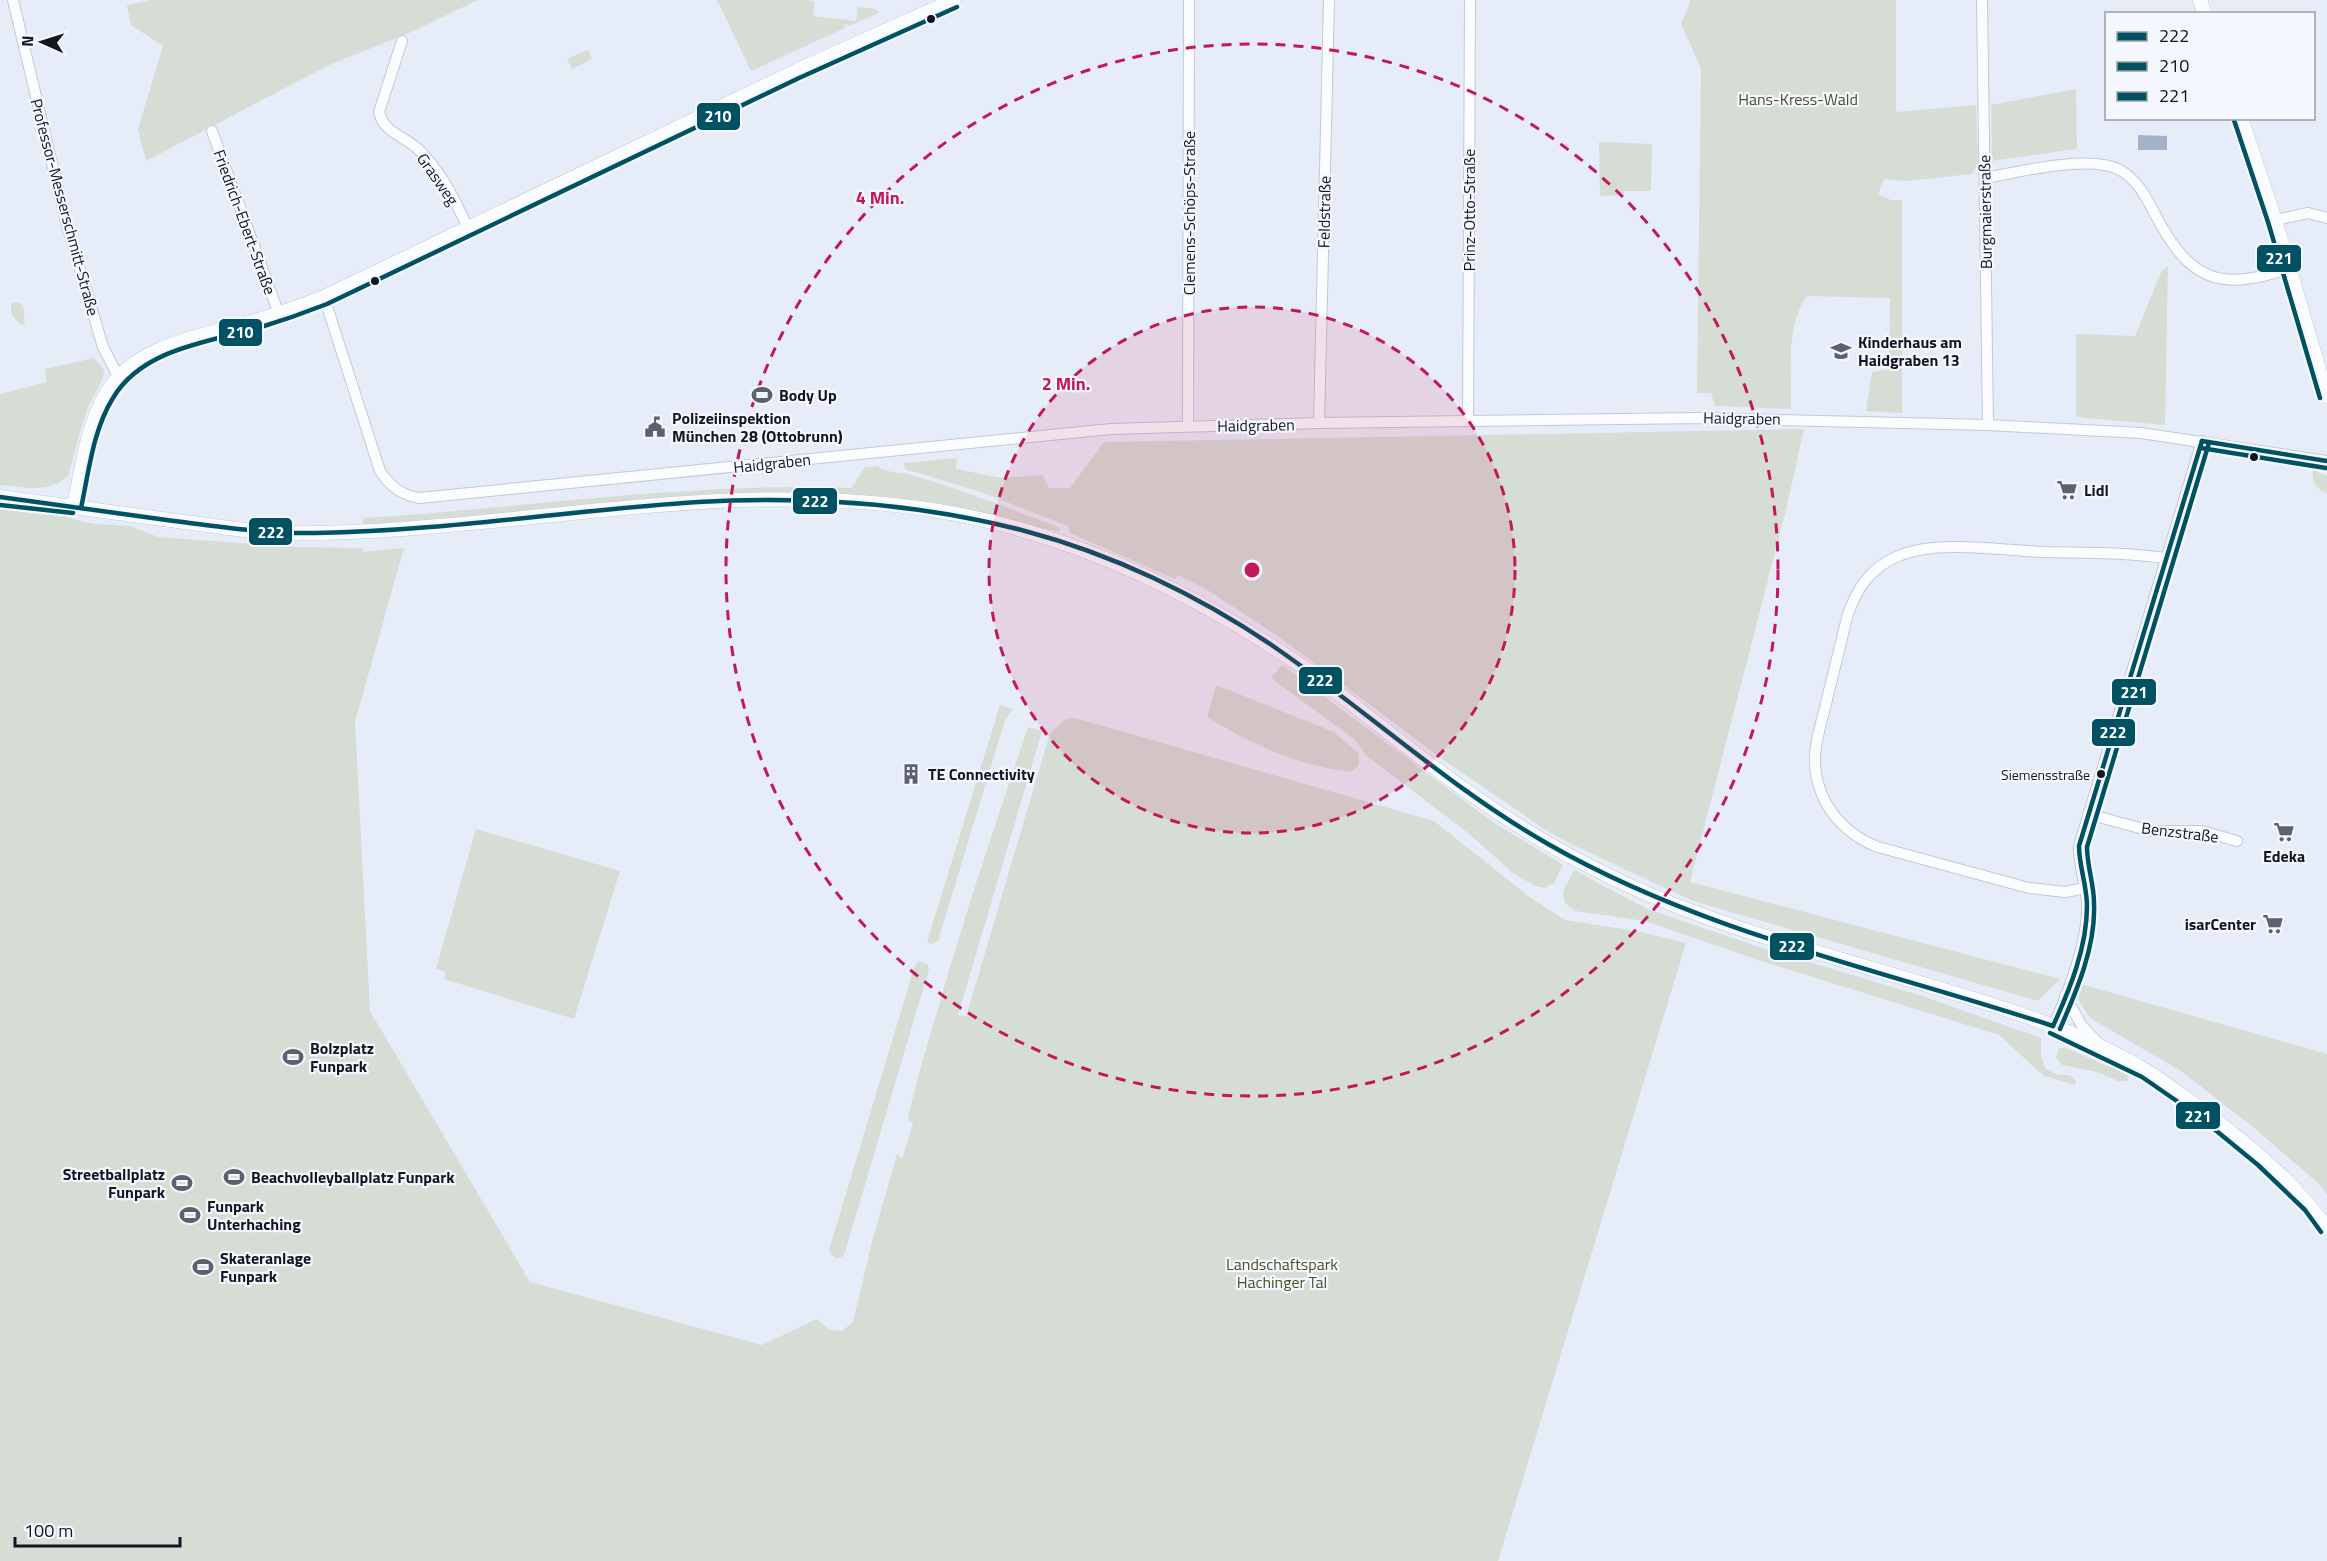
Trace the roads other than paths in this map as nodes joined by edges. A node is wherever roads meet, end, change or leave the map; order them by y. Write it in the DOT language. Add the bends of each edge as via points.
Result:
graph roads {
  1 [pos="13,0"];
  2 [pos="954,0"];
  3 [pos="1189,0"];
  4 [pos="1329,0"];
  5 [pos="1470,0"];
  6 [pos="1982,0"];
  7 [pos="402,41"];
  8 [pos="2242,120"];
  9 [pos="212,131"];
  10 [pos="1984,177"];
  11 [pos="2327,218"];
  12 [pos="2275,220"];
  13 [pos="468,228"];
  14 [pos="2290,268"];
  15 [pos="324,297"];
  16 [pos="279,314"];
  17 [pos="118,376"];
  18 [pos="2327,396"];
  19 [pos="1468,421"];
  20 [pos="1319,423"];
  21 [pos="1988,425"];
  22 [pos="1188,426"];
  23 [pos="2202,441"];
  24 [pos="2327,461"];
  25 [pos="0,497"];
  26 [pos="74,506"];
  27 [pos="2165,558"];
  28 [pos="2088,814"];
  29 [pos="2238,840"];
  30 [pos="2085,888"];
  31 [pos="2065,996"];
  32 [pos="2053,1026"];
  33 [pos="2103,1049"];
  34 [pos="2327,1227"];
  1 -- 17 [label="street, Professor-Messerschmitt-Straße" via="66,222 103,347"];
  2 -- 13 [label="main road"];
  3 -- 22 [label="street, Clemens-Schöps-Straße"];
  4 -- 20 [label="street, Feldstraße"];
  5 -- 19 [label="street, Prinz-Otto-Straße"];
  6 -- 10 [label="street, Burgmaierstraße"];
  7 -- 13 [label="street, Grasweg" via="380,112 382,122 419,150 451,191"];
  8 -- 12 [label="main road"];
  9 -- 16 [label="street, Friedrich-Ebert-Straße"];
  10 -- 14 [label="street" via="2076,163 2103,164 2134,181 2184,260 2196,270 2218,279 2237,280"];
  10 -- 21 [label="street, Burgmaierstraße"];
  11 -- 12 [label="street" via="2308,213"];
  12 -- 14 [label="main road"];
  13 -- 15 [label="main road"];
  14 -- 18 [label="main road"];
  15 -- 16 [label="main road"];
  15 -- 22 [label="street, Haidgraben" via="380,471 391,486 419,498 1053,434"];
  16 -- 17 [label="main road" via="159,350"];
  17 -- 26 [label="main road" via="101,402"];
  19 -- 20 [label="street, Haidgraben"];
  19 -- 21 [label="street, Haidgraben" via="1723,418"];
  20 -- 22 [label="street, Haidgraben"];
  21 -- 23 [label="street, Haidgraben" via="2090,429"];
  23 -- 24 [label="street, Haidgraben"];
  23 -- 27 [label="street"];
  25 -- 26 [label="main road"];
  26 -- 32 [label="main road" via="246,531 303,534 385,531 750,500 847,502 896,505 1024,531 1096,555 1197,601 1272,646 1497,813 1600,872 1691,912"];
  27 -- 28 [label="street"];
  27 -- 30 [label="street" via="1952,548 1912,551 1887,562 1865,579 1848,614 1815,758 1827,805 1843,825 1878,847 2029,888 2065,892"];
  28 -- 29 [label="street, Benzstraße" via="2151,831 2202,831"];
  28 -- 30 [label="street" via="2079,846"];
  30 -- 31 [label="street" via="2086,923"];
  31 -- 32 [label="street"];
  31 -- 33 [label="street" via="2082,1026"];
  32 -- 33 [label="main road"];
  33 -- 34 [label="main road" via="2146,1071 2233,1134 2311,1205"];
}
